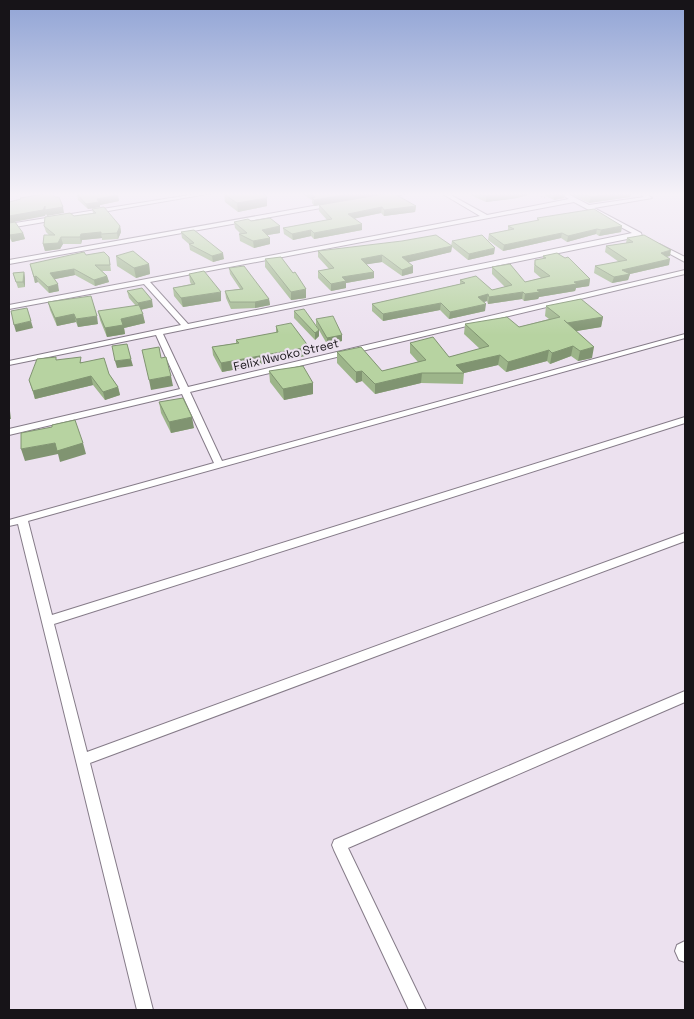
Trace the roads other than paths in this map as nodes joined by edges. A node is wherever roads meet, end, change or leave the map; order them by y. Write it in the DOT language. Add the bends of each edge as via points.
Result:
graph roads {
  1 [pos="130,241"];
  2 [pos="361,241"];
  3 [pos="607,241"];
  4 [pos="654,243"];
  5 [pos="685,260"];
  6 [pos="9,262"];
  7 [pos="685,272"];
  8 [pos="145,281"];
  9 [pos="9,307"];
  10 [pos="187,327"];
  11 [pos="158,332"];
  12 [pos="685,336"];
  13 [pos="9,363"];
  14 [pos="185,390"];
  15 [pos="685,420"];
  16 [pos="9,432"];
  17 [pos="219,465"];
  18 [pos="15,521"];
  19 [pos="685,537"];
  20 [pos="48,621"];
  21 [pos="685,696"];
  22 [pos="83,760"];
  23 [pos="685,949"];
  24 [pos="685,954"];
  25 [pos="145,1010"];
  26 [pos="418,1010"];
  1 -- 6 [label="street"];
  2 -- 8 [label="street"];
  3 -- 10 [label="street"];
  4 -- 5 [label="street"];
  7 -- 14 [label="street, Felix Nwoko Street"];
  8 -- 9 [label="street"];
  8 -- 10 [label="street"];
  10 -- 11 [label="street"];
  11 -- 13 [label="street"];
  11 -- 14 [label="street"];
  12 -- 17 [label="street"];
  14 -- 16 [label="street, Felix Nwoko Street"];
  14 -- 17 [label="street"];
  15 -- 20 [label="street"];
  17 -- 18 [label="street"];
  18 -- 20 [label="street"];
  19 -- 22 [label="street"];
  20 -- 22 [label="street"];
  21 -- 26 [label="street" via="339,845"];
  22 -- 25 [label="street"];
  23 -- 24 [label="street"];
}
